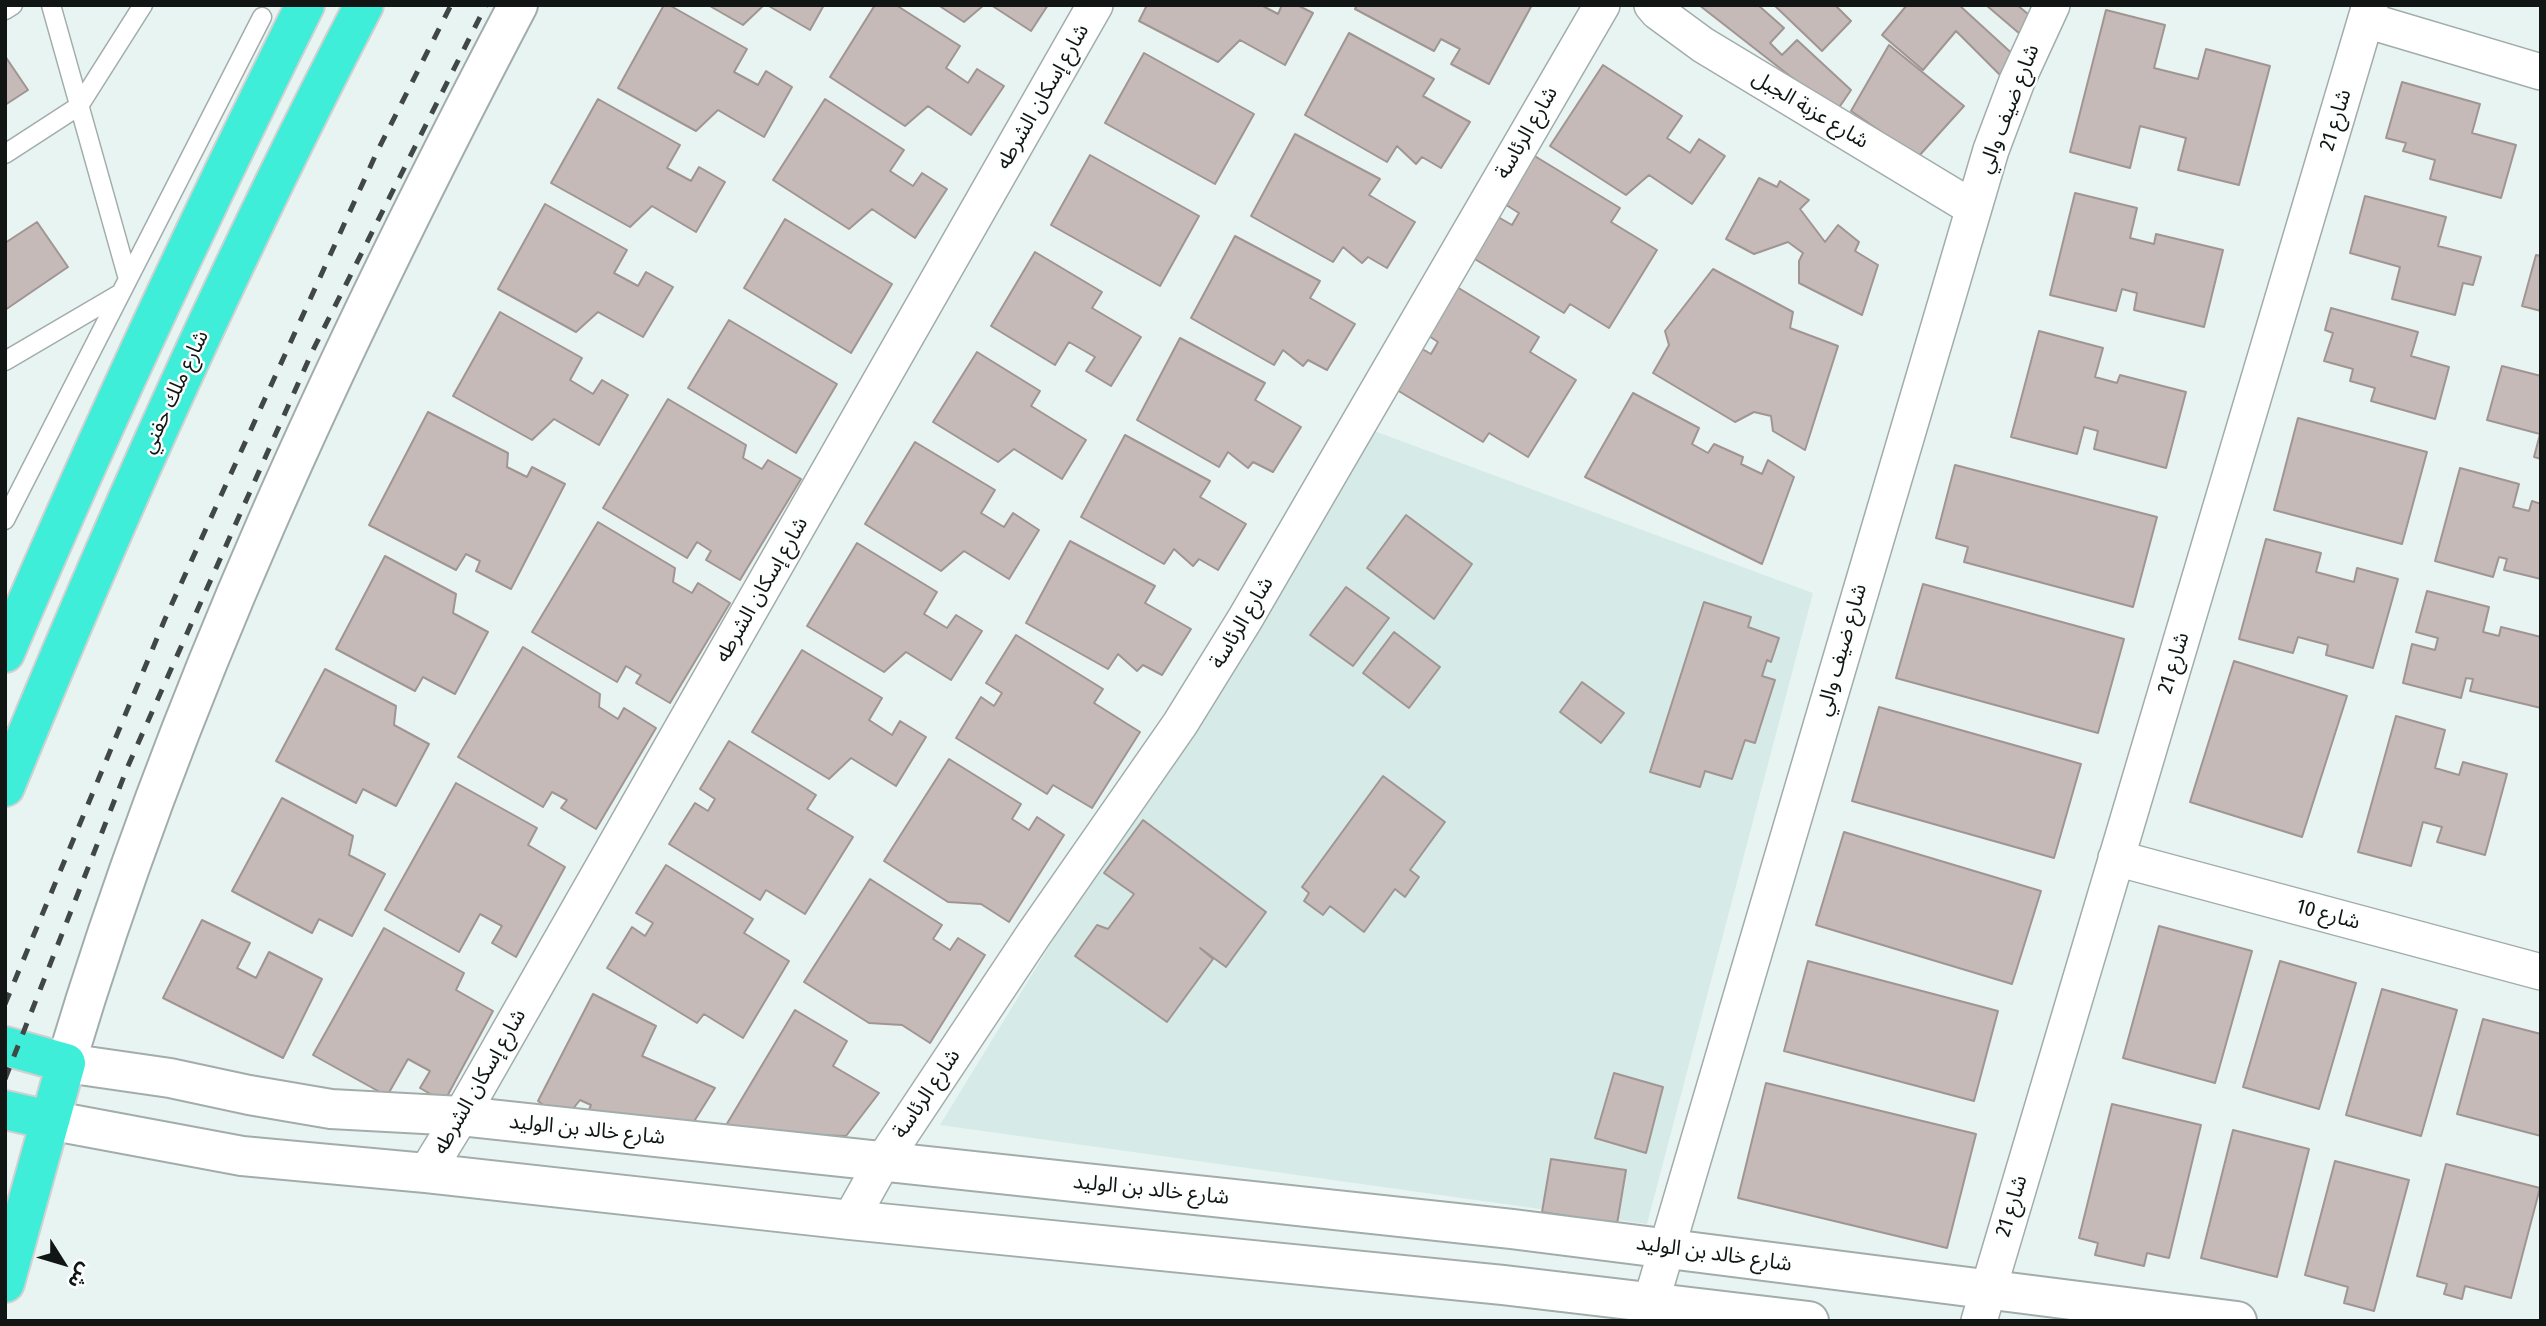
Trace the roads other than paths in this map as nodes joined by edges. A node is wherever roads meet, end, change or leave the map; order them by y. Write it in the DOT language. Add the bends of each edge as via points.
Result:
graph roads {
  1 [pos="13,5"];
  2 [pos="51,5"];
  3 [pos="143,5"];
  4 [pos="304,5"];
  5 [pos="364,5"];
  6 [pos="518,5"];
  7 [pos="1095,5"];
  8 [pos="1602,5"];
  9 [pos="1652,5"];
  10 [pos="2052,5"];
  11 [pos="5,10"];
  12 [pos="2368,13"];
  13 [pos="262,17"];
  14 [pos="2541,72"];
  15 [pos="79,106"];
  16 [pos="5,154"];
  17 [pos="1973,208"];
  18 [pos="124,286"];
  19 [pos="5,361"];
  20 [pos="5,520"];
  21 [pos="5,653"];
  22 [pos="5,787"];
  23 [pos="2116,858"];
  24 [pos="2541,972"];
  25 [pos="5,1046"];
  26 [pos="66,1062"];
  27 [pos="5,1110"];
  28 [pos="461,1116"];
  29 [pos="49,1120"];
  30 [pos="883,1161"];
  31 [pos="426,1173"];
  32 [pos="850,1220"];
  33 [pos="1512,1229"];
  34 [pos="1666,1247"];
  35 [pos="5,1283"];
  36 [pos="1503,1285"];
  37 [pos="1651,1302"];
  38 [pos="1983,1306"];
  39 [pos="1809,1321"];
  40 [pos="2236,1321"];
  1 -- 11 [label="lane"];
  2 -- 15 [label="lane"];
  3 -- 15 [label="lane"];
  4 -- 21 [label="highway" via="190,240"];
  5 -- 22 [label="highway, شارع ملك حفني" via="181,377"];
  6 -- 26 [label="street" via="380,277 248,568 179,736"];
  7 -- 28 [label="street, شارع إسكان الشرطه"];
  8 -- 30 [label="street, شارع الرئاسة" via="1181,724"];
  9 -- 17 [label="street, شارع عزبة الجبل" via="1703,46"];
  10 -- 17 [label="street, شارع ضيف والي" via="2017,80"];
  12 -- 14 [label="street"];
  12 -- 23 [label="street, شارع 21"];
  13 -- 18 [label="lane"];
  15 -- 16 [label="lane"];
  15 -- 18 [label="lane"];
  17 -- 34 [label="street, شارع ضيف والي"];
  18 -- 19 [label="lane"];
  18 -- 20 [label="lane"];
  23 -- 24 [label="street, شارع 10"];
  23 -- 38 [label="street, شارع 21"];
  25 -- 26 [label="highway"];
  26 -- 28 [label="street, شارع خالد بن الوليد" via="331,1109"];
  26 -- 29 [label="highway"];
  27 -- 29 [label="highway"];
  28 -- 30 [label="street, شارع خالد بن الوليد"];
  28 -- 31 [label="street, شارع إسكان الشرطه"];
  29 -- 31 [label="street" via="242,1156"];
  29 -- 35 [label="highway"];
  30 -- 32 [label="street, شارع الرئاسة"];
  30 -- 33 [label="street, شارع خالد بن الوليد"];
  31 -- 32 [label="street"];
  32 -- 36 [label="street"];
  33 -- 34 [label="street, شارع خالد بن الوليد"];
  33 -- 36 [label="street"];
  34 -- 37 [label="street, شارع ضيف والي"];
  34 -- 38 [label="street, شارع خالد بن الوليد"];
  36 -- 37 [label="street"];
  37 -- 39 [label="street"];
  38 -- 40 [label="street, شارع خالد بن الوليد"];
}
